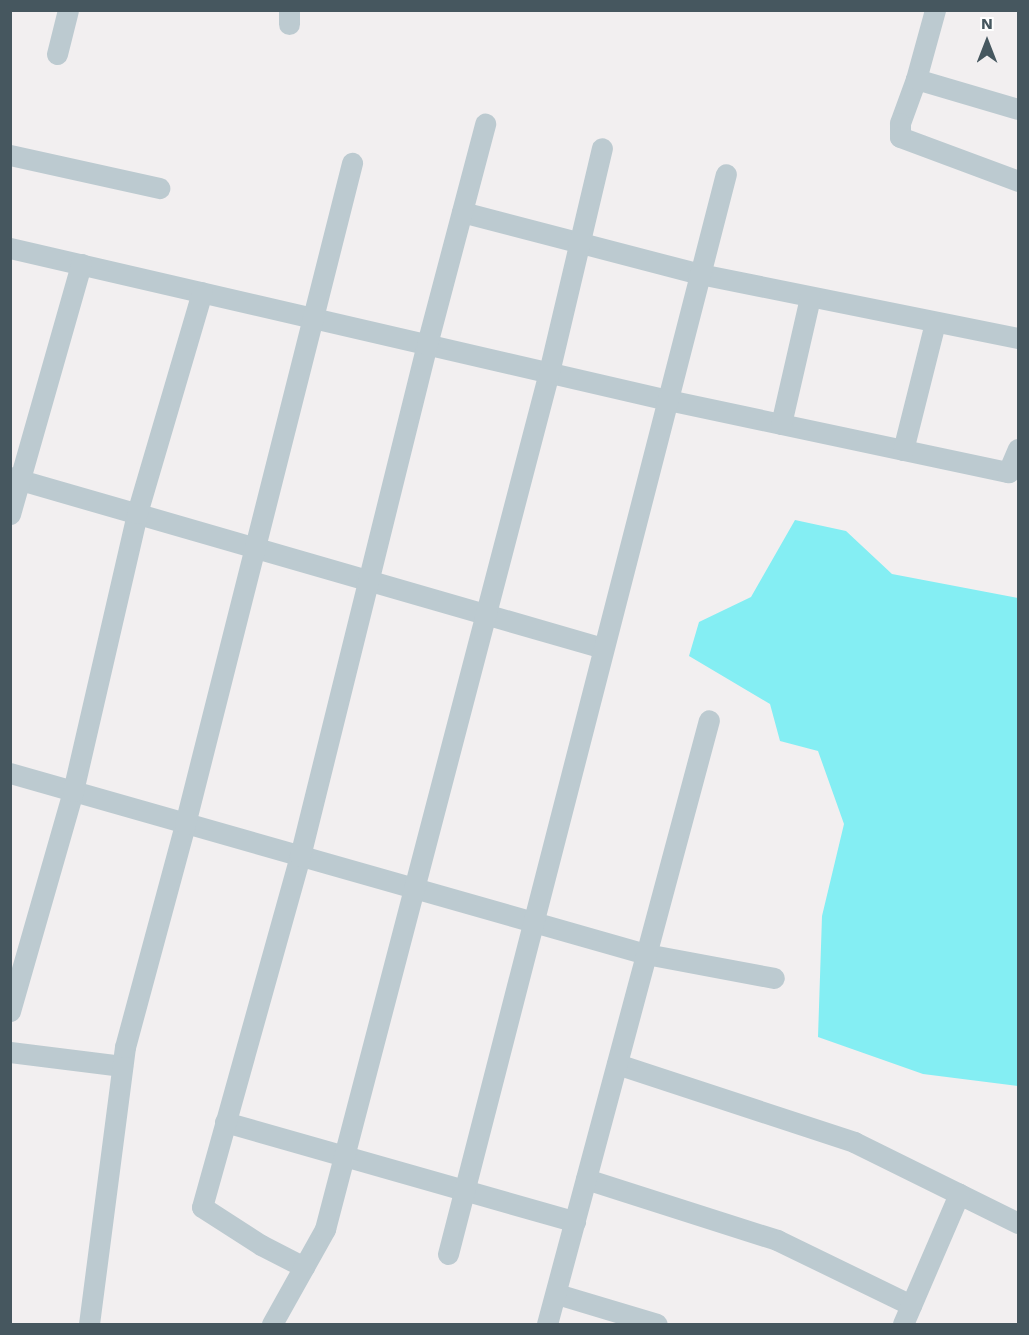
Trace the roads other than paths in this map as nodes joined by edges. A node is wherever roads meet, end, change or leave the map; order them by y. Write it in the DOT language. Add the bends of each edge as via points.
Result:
graph roads {
  1 [pos="68,10"];
  2 [pos="935,10"];
  3 [pos="57,54"];
  4 [pos="916,79"];
  5 [pos="1018,109"];
  6 [pos="485,124"];
  7 [pos="602,148"];
  8 [pos="10,155"];
  9 [pos="352,164"];
  10 [pos="726,174"];
  11 [pos="1018,181"];
  12 [pos="159,188"];
  13 [pos="462,212"];
  14 [pos="579,243"];
  15 [pos="10,248"];
  16 [pos="81,264"];
  17 [pos="700,274"];
  18 [pos="202,292"];
  19 [pos="810,297"];
  20 [pos="314,318"];
  21 [pos="934,323"];
  22 [pos="1018,338"];
  23 [pos="427,344"];
  24 [pos="549,372"];
  25 [pos="668,400"];
  26 [pos="781,424"];
  27 [pos="1018,449"];
  28 [pos="903,450"];
  29 [pos="15,479"];
  30 [pos="137,513"];
  31 [pos="10,514"];
  32 [pos="255,548"];
  33 [pos="369,580"];
  34 [pos="486,614"];
  35 [pos="603,648"];
  36 [pos="709,720"];
  37 [pos="10,773"];
  38 [pos="73,791"];
  39 [pos="185,824"];
  40 [pos="300,856"];
  41 [pos="414,888"];
  42 [pos="532,922"];
  43 [pos="646,954"];
  44 [pos="774,978"];
  45 [pos="10,1011"];
  46 [pos="10,1052"];
  47 [pos="617,1064"];
  48 [pos="122,1066"];
  49 [pos="225,1122"];
  50 [pos="344,1156"];
  51 [pos="586,1179"];
  52 [pos="464,1190"];
  53 [pos="959,1194"];
  54 [pos="575,1222"];
  55 [pos="1018,1223"];
  56 [pos="448,1254"];
  57 [pos="304,1267"];
  58 [pos="557,1294"];
  59 [pos="911,1305"];
  60 [pos="89,1324"];
  61 [pos="272,1324"];
  62 [pos="547,1324"];
  63 [pos="657,1324"];
  64 [pos="903,1324"];
  1 -- 3 [label="street"];
  2 -- 4 [label="street"];
  4 -- 5 [label="street"];
  4 -- 11 [label="street" via="900,123 900,137"];
  6 -- 13 [label="street"];
  7 -- 14 [label="street"];
  8 -- 12 [label="street"];
  9 -- 20 [label="street"];
  10 -- 17 [label="street"];
  13 -- 14 [label="street"];
  13 -- 23 [label="street"];
  14 -- 17 [label="street"];
  14 -- 24 [label="street"];
  15 -- 16 [label="street"];
  16 -- 18 [label="street"];
  16 -- 29 [label="street"];
  17 -- 19 [label="street"];
  17 -- 25 [label="street"];
  18 -- 20 [label="street"];
  18 -- 30 [label="street"];
  19 -- 21 [label="street"];
  19 -- 26 [label="street"];
  20 -- 23 [label="street"];
  20 -- 32 [label="street"];
  21 -- 22 [label="street"];
  21 -- 28 [label="street"];
  23 -- 24 [label="street"];
  23 -- 33 [label="street"];
  24 -- 25 [label="street"];
  24 -- 34 [label="street"];
  25 -- 26 [label="street"];
  25 -- 35 [label="street"];
  26 -- 28 [label="street"];
  27 -- 28 [label="street" via="1008,472"];
  29 -- 30 [label="street"];
  29 -- 31 [label="street"];
  30 -- 32 [label="street"];
  30 -- 38 [label="street"];
  32 -- 33 [label="street"];
  32 -- 39 [label="street"];
  33 -- 34 [label="street"];
  33 -- 40 [label="street"];
  34 -- 35 [label="street"];
  34 -- 41 [label="street"];
  35 -- 42 [label="street"];
  36 -- 43 [label="street"];
  37 -- 38 [label="street"];
  38 -- 39 [label="street"];
  38 -- 45 [label="street"];
  39 -- 40 [label="street"];
  39 -- 48 [label="street"];
  40 -- 41 [label="street"];
  40 -- 49 [label="street"];
  41 -- 42 [label="street"];
  41 -- 50 [label="street"];
  42 -- 43 [label="street"];
  42 -- 52 [label="street"];
  43 -- 44 [label="street"];
  43 -- 47 [label="street"];
  46 -- 48 [label="street"];
  47 -- 51 [label="street"];
  47 -- 53 [label="street" via="854,1142"];
  48 -- 60 [label="street"];
  49 -- 50 [label="street"];
  49 -- 57 [label="street" via="201,1207"];
  50 -- 52 [label="street"];
  50 -- 57 [label="street" via="325,1229"];
  51 -- 54 [label="street"];
  51 -- 59 [label="street" via="777,1240"];
  52 -- 54 [label="street"];
  52 -- 56 [label="street"];
  53 -- 55 [label="street"];
  53 -- 59 [label="street"];
  54 -- 58 [label="street"];
  57 -- 61 [label="street"];
  58 -- 62 [label="street"];
  58 -- 63 [label="street"];
  59 -- 64 [label="street"];
}
